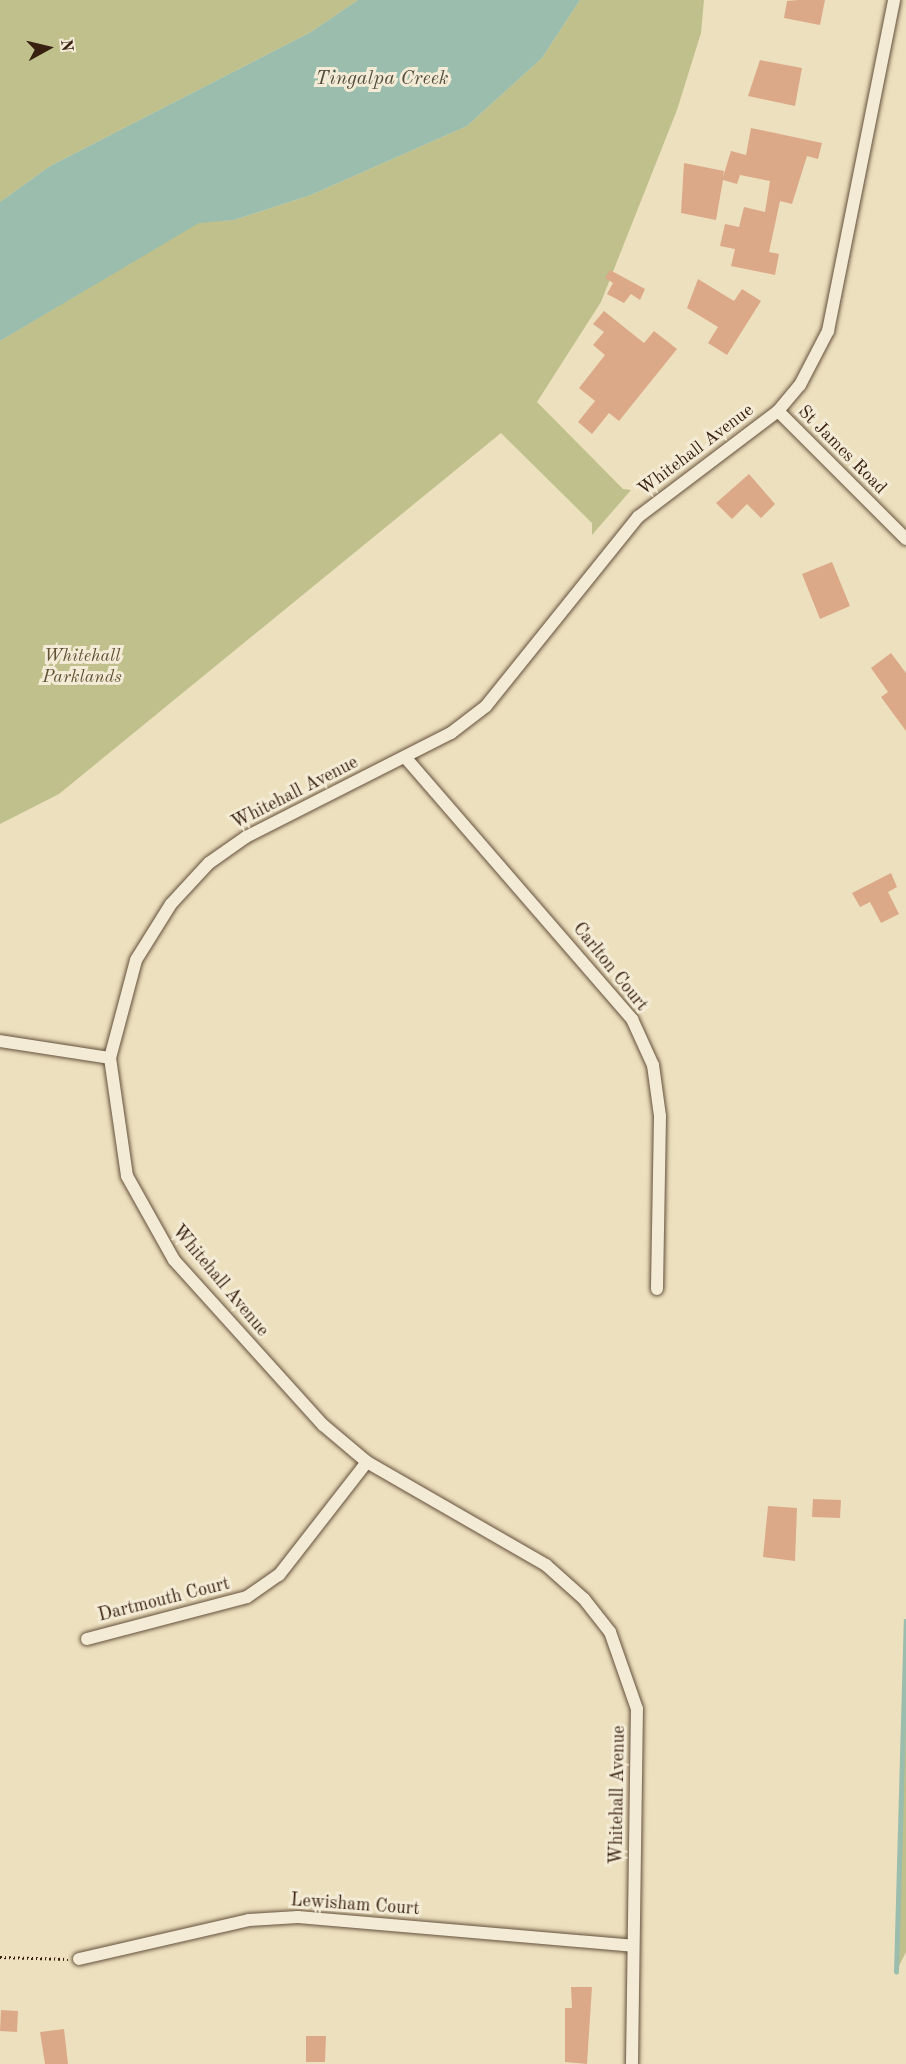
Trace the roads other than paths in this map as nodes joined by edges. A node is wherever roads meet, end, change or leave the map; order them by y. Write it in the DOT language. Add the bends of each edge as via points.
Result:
graph roads {
  1 [pos="894,0"];
  2 [pos="778,411"];
  3 [pos="906,539"];
  4 [pos="405,757"];
  5 [pos="0,1041"];
  6 [pos="110,1058"];
  7 [pos="657,1289"];
  8 [pos="367,1462"];
  9 [pos="87,1639"];
  10 [pos="633,1946"];
  11 [pos="79,1959"];
  12 [pos="633,2064"];
  1 -- 2 [label="street, Whitehall Avenue" via="828,331 816,361"];
  2 -- 3 [label="street, St James Road"];
  2 -- 4 [label="street, Whitehall Avenue" via="638,518 486,706"];
  4 -- 6 [label="street, Whitehall Avenue" via="246,837 209,863 171,904 136,960"];
  4 -- 7 [label="street, Carlton Court" via="632,1019 653,1065 660,1116"];
  5 -- 6 [label="street"];
  6 -- 8 [label="street, Whitehall Avenue" via="127,1176 149,1222 174,1260 300,1402"];
  8 -- 9 [label="street, Dartmouth Court" via="279,1575 247,1597"];
  8 -- 10 [label="street, Whitehall Avenue" via="546,1564 584,1599 610,1632 637,1710"];
  10 -- 11 [label="street, Lewisham Court" via="298,1917 249,1920"];
  10 -- 12 [label="street, Whitehall Avenue"];
}
